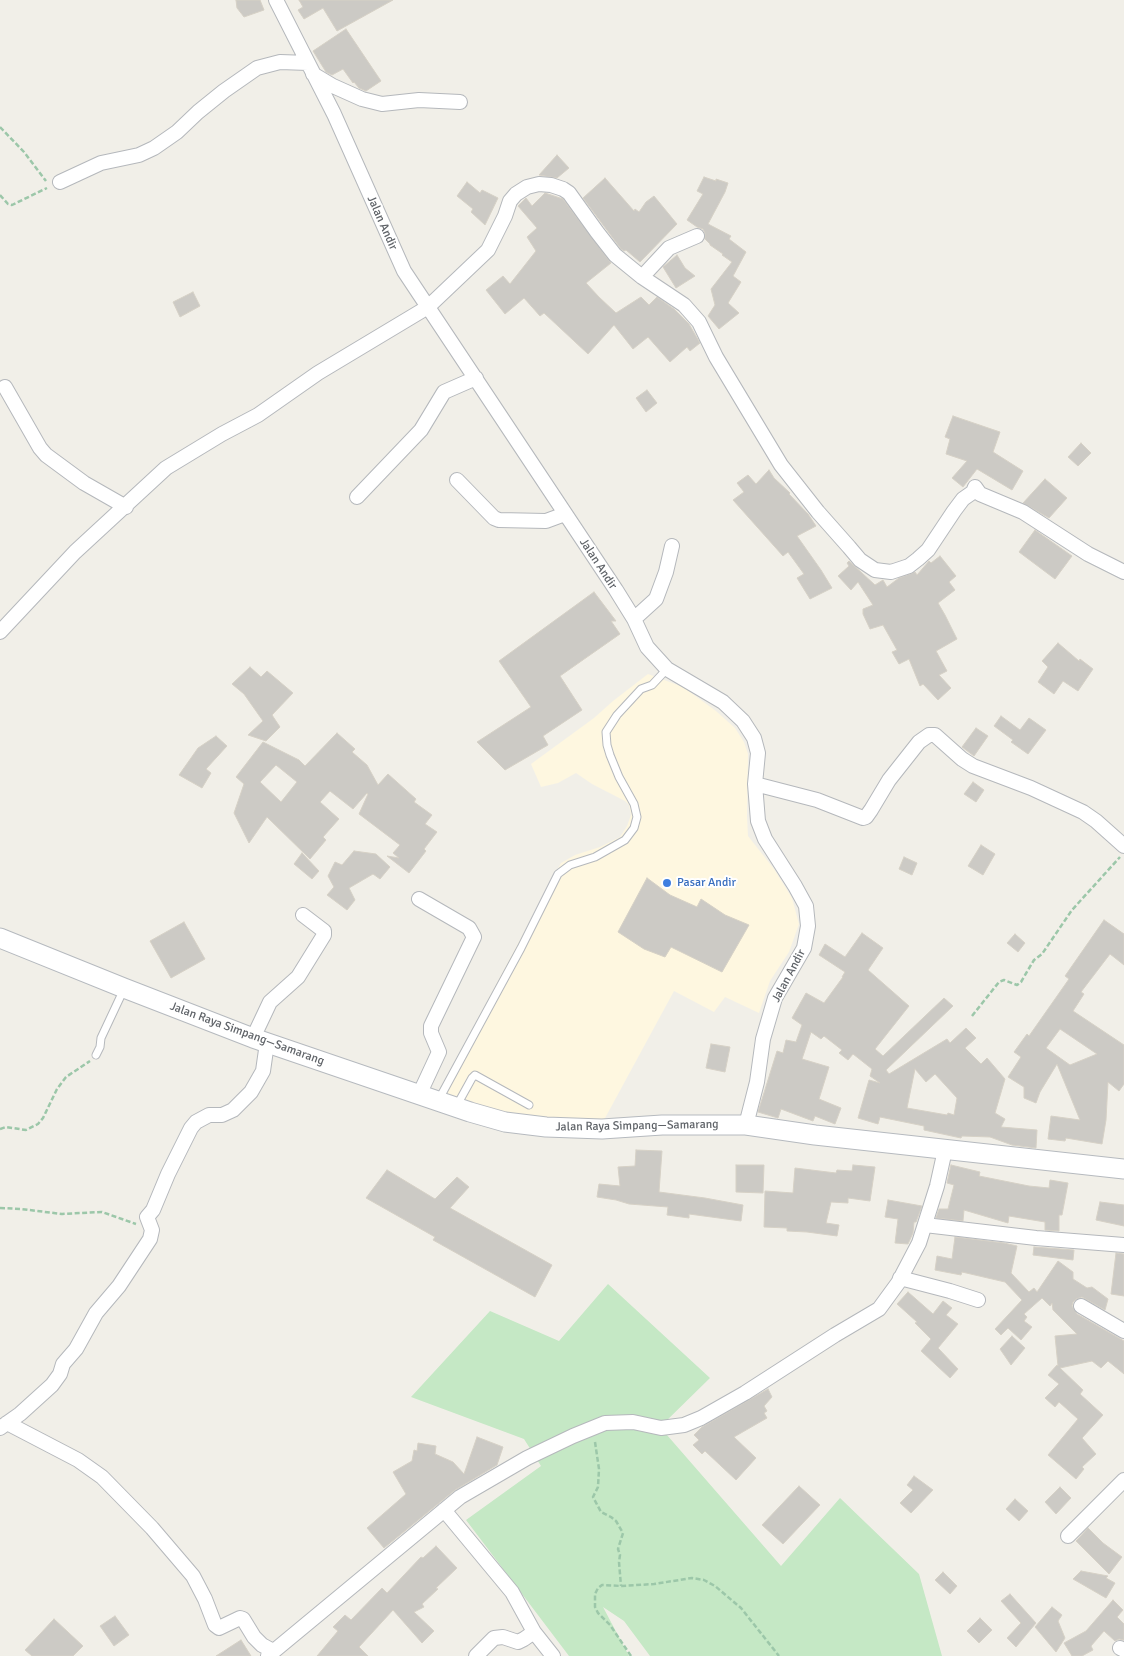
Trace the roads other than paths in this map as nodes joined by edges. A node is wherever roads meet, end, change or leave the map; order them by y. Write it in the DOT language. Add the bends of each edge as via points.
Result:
graph roads {
  1 [pos="276,0"];
  2 [pos="310,69"];
  3 [pos="460,102"];
  4 [pos="60,182"];
  5 [pos="697,236"];
  6 [pos="642,277"];
  7 [pos="428,307"];
  8 [pos="476,378"];
  9 [pos="4,387"];
  10 [pos="458,480"];
  11 [pos="357,497"];
  12 [pos="126,507"];
  13 [pos="565,514"];
  14 [pos="672,546"];
  15 [pos="1124,572"];
  16 [pos="634,619"];
  17 [pos="0,632"];
  18 [pos="667,669"];
  19 [pos="755,784"];
  20 [pos="1124,846"];
  21 [pos="419,899"];
  22 [pos="303,915"];
  23 [pos="0,938"];
  24 [pos="124,988"];
  25 [pos="260,1040"];
  26 [pos="96,1055"];
  27 [pos="419,1095"];
  28 [pos="438,1101"];
  29 [pos="529,1105"];
  30 [pos="456,1108"];
  31 [pos="746,1126"];
  32 [pos="945,1150"];
  33 [pos="1124,1169"];
  34 [pos="925,1224"];
  35 [pos="1124,1245"];
  36 [pos="900,1278"];
  37 [pos="978,1300"];
  38 [pos="1080,1306"];
  39 [pos="1124,1330"];
  40 [pos="4,1426"];
  41 [pos="1124,1480"];
  42 [pos="444,1510"];
  43 [pos="1068,1536"];
  44 [pos="534,1632"];
  45 [pos="270,1654"];
  46 [pos="476,1656"];
  47 [pos="553,1656"];
  1 -- 2 [label="street, Jalan Andir"];
  2 -- 3 [label="street" via="332,86 362,100 382,104 419,100"];
  2 -- 4 [label="street" via="280,62 257,68 154,148 139,155 101,163"];
  2 -- 7 [label="street, Jalan Andir" via="334,114 404,271"];
  5 -- 6 [label="street" via="669,248"];
  6 -- 7 [label="street" via="596,232 569,193 539,184 516,194 488,250"];
  6 -- 15 [label="street" via="684,305 698,322 782,465 849,548 875,570 891,572 910,566 928,550 975,487 980,494 1023,512 1088,554"];
  7 -- 8 [label="street, Jalan Andir"];
  7 -- 12 [label="street" via="318,373 258,415 166,468"];
  8 -- 11 [label="street" via="444,392 421,430"];
  8 -- 13 [label="street, Jalan Andir"];
  9 -- 12 [label="street" via="46,455 84,483"];
  10 -- 13 [label="street" via="499,520 546,521"];
  12 -- 17 [label="street" via="75,552"];
  13 -- 16 [label="street, Jalan Andir"];
  14 -- 16 [label="street" via="656,599"];
  16 -- 18 [label="street, Jalan Andir" via="647,647"];
  18 -- 19 [label="street, Jalan Andir" via="723,702 743,721 754,738 758,753"];
  18 -- 28 [label="lane" via="652,685 641,689 606,732 610,755 634,804 637,817 634,828 625,840 558,874"];
  19 -- 20 [label="street" via="817,800 863,818 919,742 928,735 935,735 973,766 1083,812"];
  19 -- 31 [label="street, Jalan Andir" via="758,821 765,839 806,906 808,926 804,948 775,998 763,1039"];
  21 -- 27 [label="street" via="469,928 474,941 431,1026 439,1052"];
  22 -- 25 [label="street" via="324,930 324,935 298,977 270,1002"];
  23 -- 24 [label="main road, Jalan Raya Simpang—Samarang"];
  24 -- 25 [label="main road, Jalan Raya Simpang—Samarang"];
  24 -- 26 [label="lane"];
  25 -- 27 [label="main road, Jalan Raya Simpang—Samarang"];
  25 -- 40 [label="street" via="263,1071 251,1092 233,1110 222,1115 209,1115 191,1128 147,1217 152,1230 150,1239 119,1286 96,1313 52,1385"];
  27 -- 28 [label="main road, Jalan Raya Simpang—Samarang"];
  28 -- 30 [label="main road, Jalan Raya Simpang—Samarang"];
  29 -- 30 [label="lane" via="475,1075"];
  30 -- 31 [label="main road, Jalan Raya Simpang—Samarang" via="505,1122 546,1127"];
  31 -- 32 [label="main road, Jalan Raya Simpang—Samarang"];
  32 -- 33 [label="main road, Jalan Raya Simpang—Samarang"];
  32 -- 34 [label="street"];
  34 -- 35 [label="street"];
  34 -- 36 [label="street" via="919,1243"];
  36 -- 37 [label="street"];
  36 -- 42 [label="street" via="879,1309 701,1418 684,1425 662,1428 633,1422 605,1423 527,1458 460,1497"];
  38 -- 39 [label="street"];
  40 -- 45 [label="street" via="78,1460 102,1478 152,1528 193,1576 215,1625 219,1628 244,1619 254,1637"];
  41 -- 43 [label="street"];
  42 -- 44 [label="street" via="512,1592"];
  42 -- 45 [label="street"];
  44 -- 46 [label="street" via="518,1642 494,1638"];
  44 -- 47 [label="street"];
}
